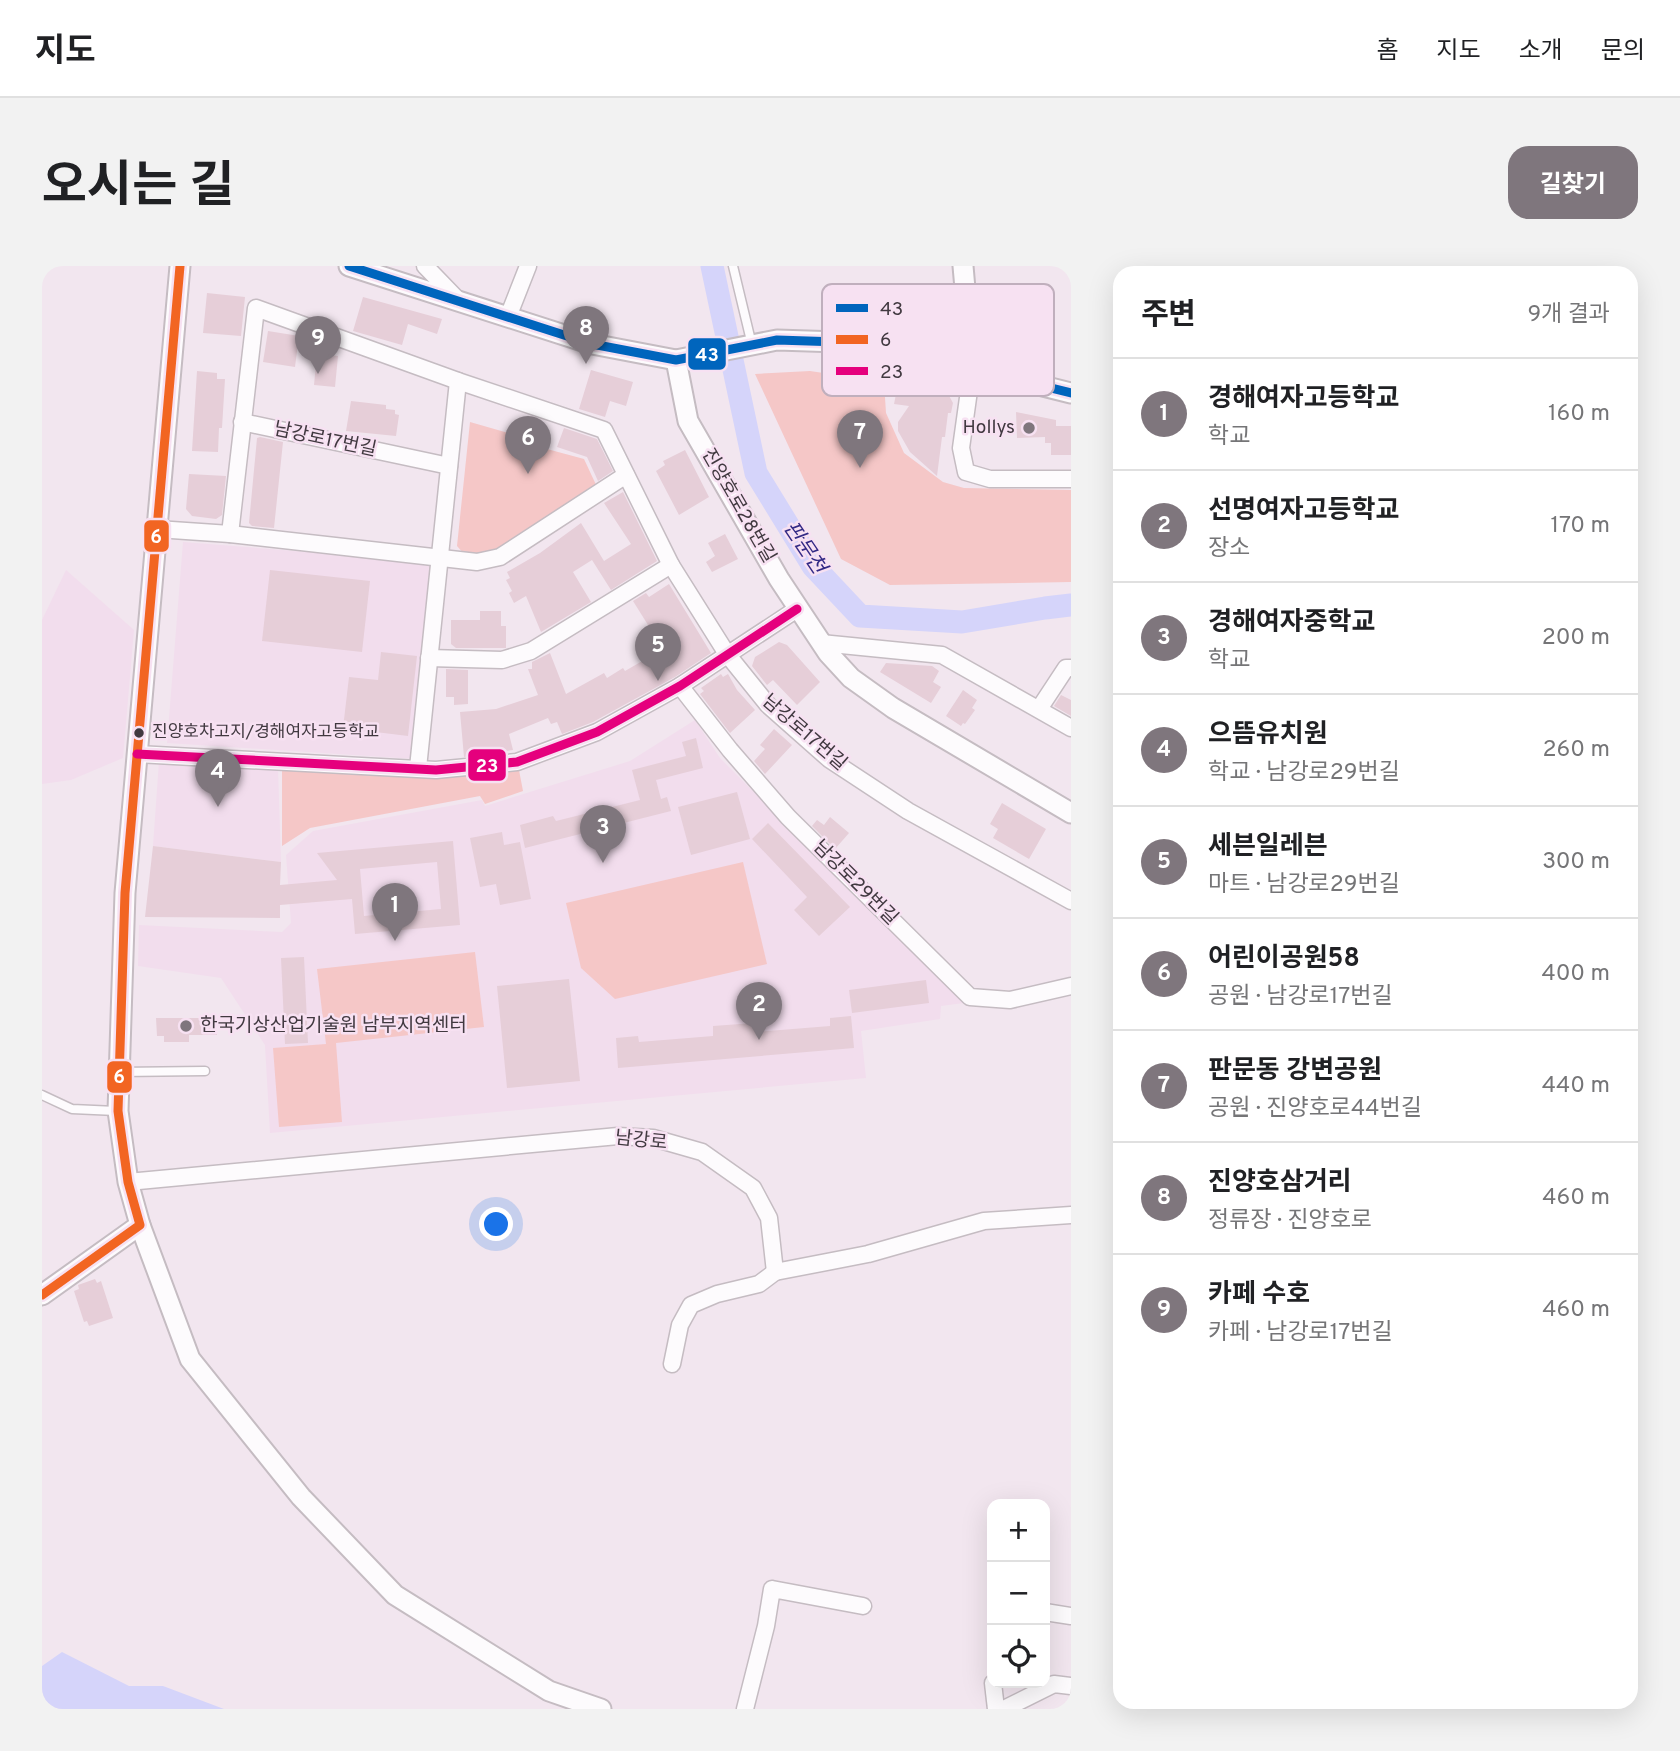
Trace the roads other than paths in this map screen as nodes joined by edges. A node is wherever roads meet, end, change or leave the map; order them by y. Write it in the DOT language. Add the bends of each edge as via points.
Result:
graph roads {
  1 [pos="180,266"];
  2 [pos="349,266"];
  3 [pos="425,266"];
  4 [pos="528,266"];
  5 [pos="733,266"];
  6 [pos="963,266"];
  7 [pos="965,284"];
  8 [pos="459,301"];
  9 [pos="508,317"];
  10 [pos="822,341"];
  11 [pos="752,345"];
  12 [pos="684,359"];
  13 [pos="458,381"];
  14 [pos="968,396"];
  15 [pos="243,422"];
  16 [pos="449,466"];
  17 [pos="626,475"];
  18 [pos="1071,479"];
  19 [pos="157,529"];
  20 [pos="230,534"];
  21 [pos="439,558"];
  22 [pos="671,565"];
  23 [pos="797,608"];
  24 [pos="821,643"];
  25 [pos="727,654"];
  26 [pos="429,658"];
  27 [pos="1071,668"];
  28 [pos="680,686"];
  29 [pos="1040,709"];
  30 [pos="1071,728"];
  31 [pos="137,754"];
  32 [pos="418,768"];
  33 [pos="1071,813"];
  34 [pos="1071,901"];
  35 [pos="1071,986"];
  36 [pos="205,1071"];
  37 [pos="120,1072"];
  38 [pos="42,1095"];
  39 [pos="118,1111"];
  40 [pos="128,1182"];
  41 [pos="1071,1215"];
  42 [pos="138,1218"];
  43 [pos="775,1272"];
  44 [pos="42,1296"];
  45 [pos="672,1364"];
  46 [pos="863,1606"];
  47 [pos="1050,1613"];
  48 [pos="1071,1616"];
  49 [pos="1071,1686"];
  50 [pos="994,1688"];
  51 [pos="601,1709"];
  52 [pos="745,1709"];
  53 [pos="996,1709"];
  54 [pos="1004,1709"];
  1 -- 19 [label="street"];
  2 -- 8 [label="street"];
  3 -- 8 [label="street"];
  4 -- 9 [label="street"];
  5 -- 11 [label="lane"];
  6 -- 7 [label="street"];
  8 -- 9 [label="street"];
  9 -- 12 [label="street" via="592,344"];
  10 -- 11 [label="street" via="777,340"];
  11 -- 12 [label="street"];
  12 -- 23 [label="street, 진양호로28번길" via="688,421"];
  13 -- 15 [label="street, 남강로17번길" via="256,308"];
  13 -- 16 [label="street"];
  13 -- 17 [label="street, 남강로17번길" via="604,430"];
  14 -- 18 [label="street" via="961,447 967,472 990,479"];
  15 -- 16 [label="street, 남강로17번길"];
  15 -- 20 [label="street, 남강로17번길"];
  16 -- 21 [label="street"];
  17 -- 21 [label="street" via="500,557 477,562"];
  17 -- 22 [label="street, 남강로17번길"];
  19 -- 20 [label="street"];
  19 -- 31 [label="street"];
  20 -- 21 [label="street"];
  21 -- 26 [label="street"];
  22 -- 25 [label="street, 남강로17번길"];
  22 -- 26 [label="street" via="531,651 502,660"];
  23 -- 24 [label="street, 진양호로28번길"];
  23 -- 25 [label="street"];
  24 -- 29 [label="street" via="942,655"];
  24 -- 33 [label="street, 진양호로28번길" via="851,678 893,708"];
  25 -- 28 [label="street"];
  25 -- 34 [label="street, 남강로17번길" via="768,705 829,759 908,811"];
  26 -- 32 [label="street"];
  27 -- 29 [label="street" via="1066,668"];
  28 -- 32 [label="street" via="597,732 517,762"];
  28 -- 35 [label="street, 남강로29번길" via="788,817 970,997 1010,1000"];
  29 -- 30 [label="street"];
  31 -- 32 [label="street"];
  31 -- 37 [label="street" via="125,893"];
  36 -- 37 [label="lane"];
  37 -- 39 [label="street"];
  38 -- 39 [label="lane" via="72,1109"];
  39 -- 40 [label="street"];
  40 -- 42 [label="street"];
  40 -- 43 [label="street, 남강로" via="618,1136 653,1138 702,1152 753,1188 769,1218"];
  41 -- 43 [label="street" via="984,1221 868,1254"];
  42 -- 44 [label="street"];
  42 -- 51 [label="street" via="190,1359 301,1497 396,1595 549,1690"];
  43 -- 45 [label="street" via="759,1284 691,1305 680,1325"];
  46 -- 52 [label="street" via="772,1589"];
  47 -- 48 [label="street"];
  49 -- 54 [label="street" via="1054,1684"];
  50 -- 53 [label="street"];
}
